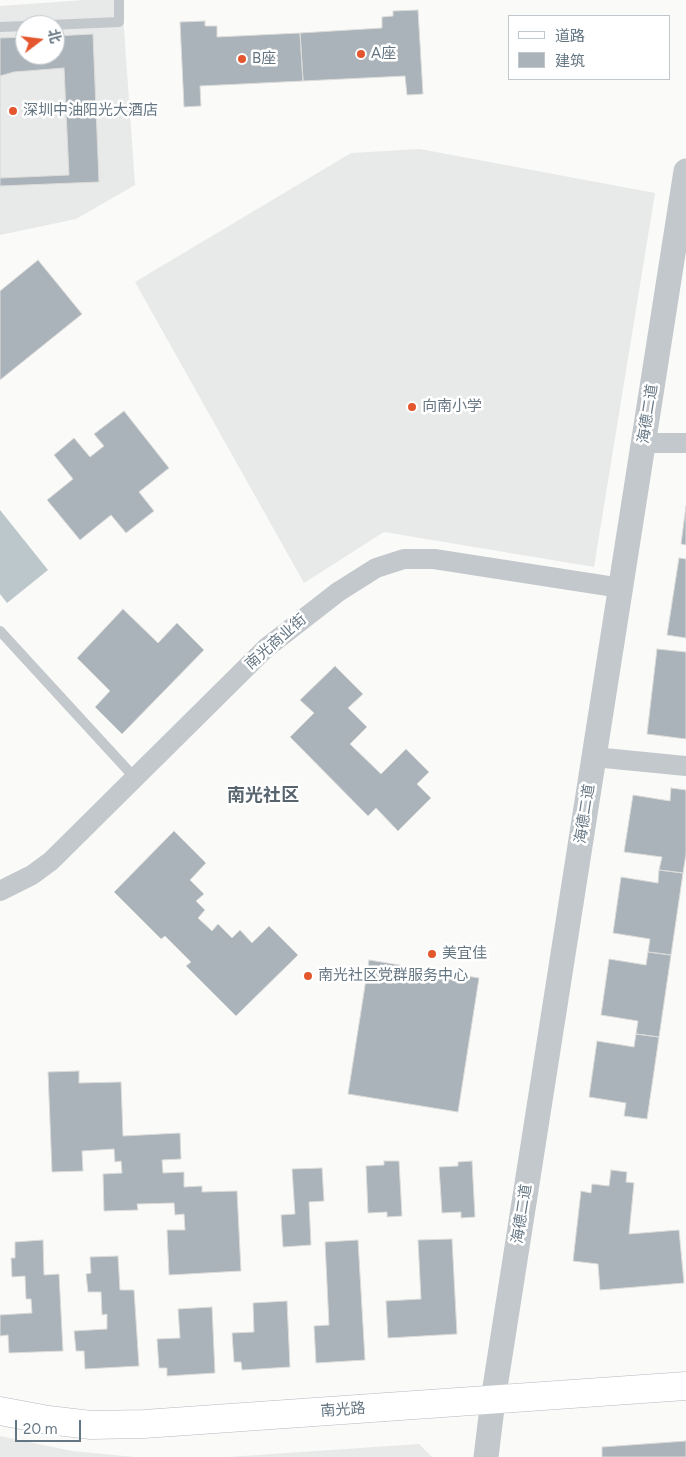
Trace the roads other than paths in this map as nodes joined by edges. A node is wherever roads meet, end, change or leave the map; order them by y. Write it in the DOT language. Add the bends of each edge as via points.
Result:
graph roads {
  1 [pos="118,0"];
  2 [pos="65,24"];
  3 [pos="15,26"];
  4 [pos="0,27"];
  5 [pos="686,171"];
  6 [pos="684,203"];
  7 [pos="643,442"];
  8 [pos="686,444"];
  9 [pos="621,588"];
  10 [pos="0,632"];
  11 [pos="594,758"];
  12 [pos="686,766"];
  13 [pos="135,778"];
  14 [pos="0,891"];
  15 [pos="686,1386"];
  16 [pos="493,1400"];
  17 [pos="0,1411"];
  18 [pos="486,1457"];
  1 -- 2 [label="lane" via="119,22"];
  3 -- 4 [label="lane"];
  5 -- 6 [label="street, 海德二道"];
  6 -- 7 [label="street, 海德二道"];
  7 -- 8 [label="street"];
  7 -- 9 [label="street, 海德二道"];
  9 -- 11 [label="street, 海德二道"];
  9 -- 13 [label="street, 南光商业街" via="434,558 404,559 376,568 331,597 266,648"];
  10 -- 13 [label="lane"];
  11 -- 12 [label="street"];
  11 -- 16 [label="street, 海德二道"];
  13 -- 14 [label="street, 南光商业街" via="51,861"];
  15 -- 16 [label="main road, 南光路"];
  16 -- 17 [label="main road, 南光路" via="144,1424 91,1424"];
  16 -- 18 [label="street, 海德二道"];
}
